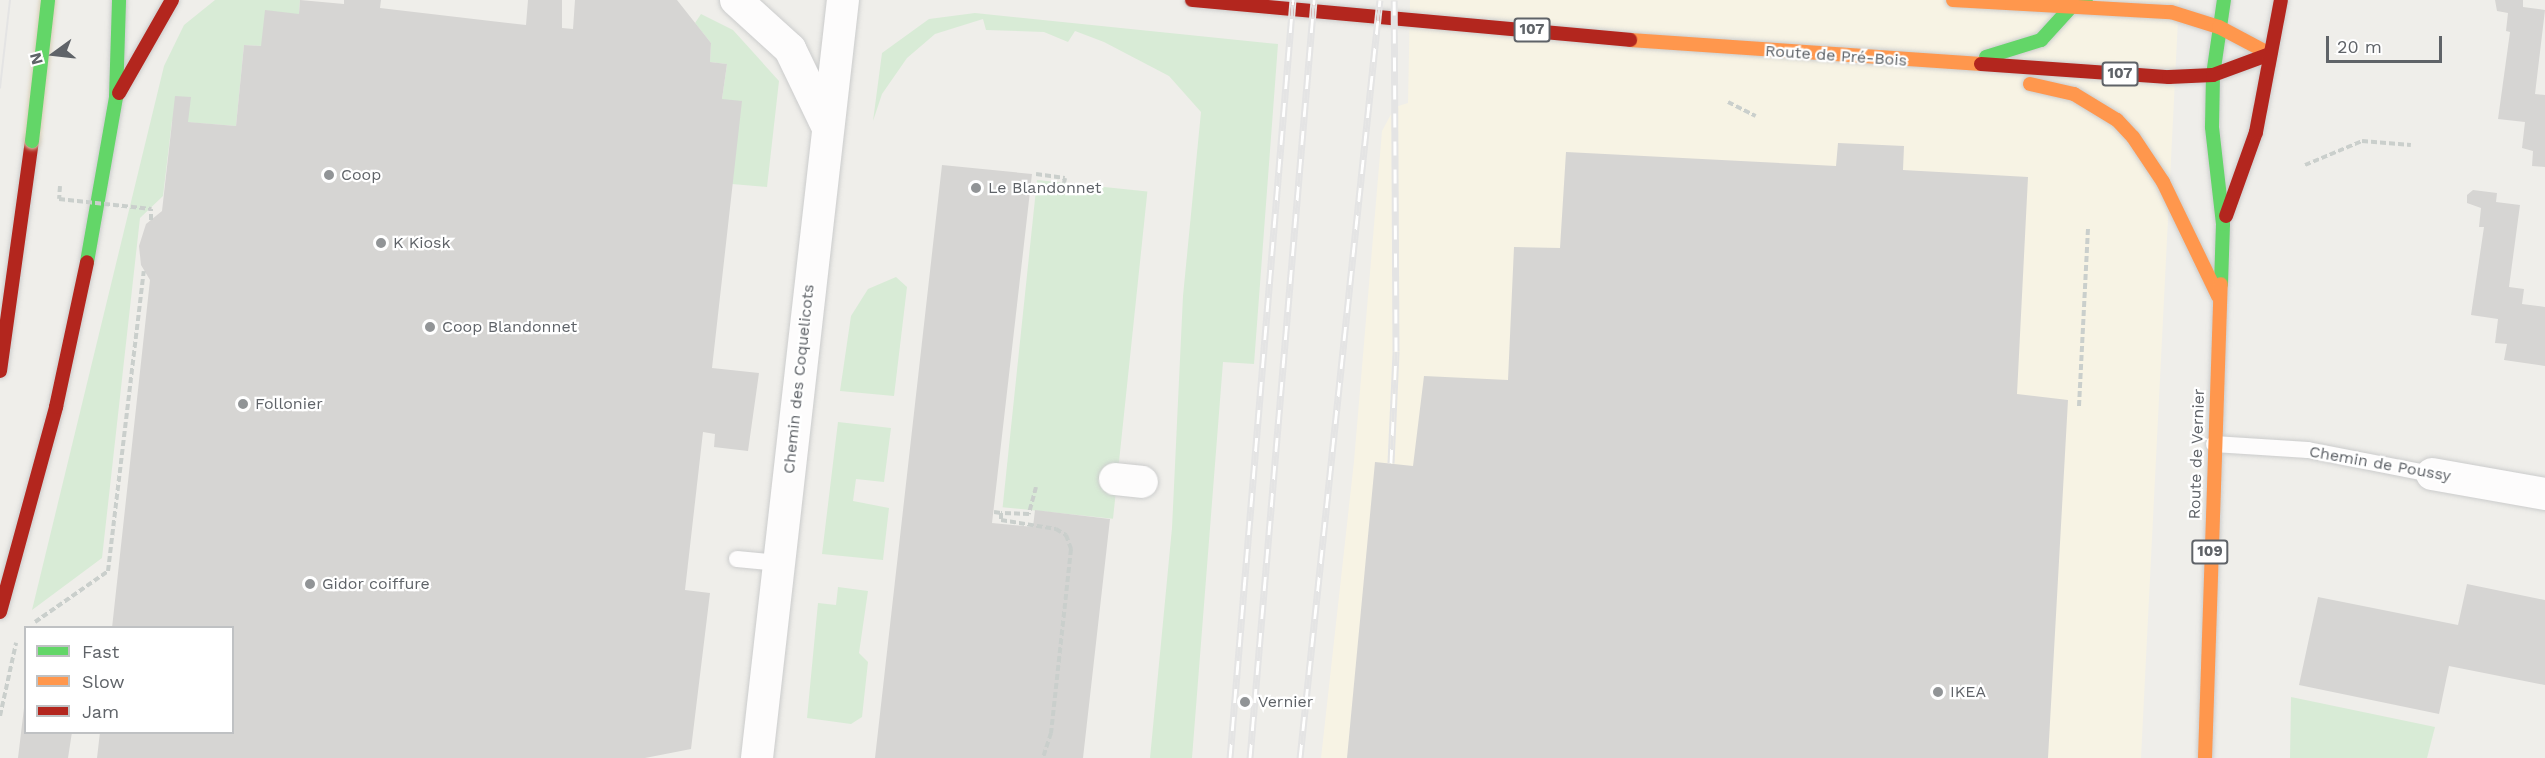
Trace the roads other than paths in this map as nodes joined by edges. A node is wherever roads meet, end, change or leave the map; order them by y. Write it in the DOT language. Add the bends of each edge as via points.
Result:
graph roads {
  1 [pos="48,0"];
  2 [pos="119,0"];
  3 [pos="172,0"];
  4 [pos="736,0"];
  5 [pos="843,0"];
  6 [pos="1192,0"];
  7 [pos="1953,0"];
  8 [pos="2088,0"];
  9 [pos="2224,0"];
  10 [pos="2281,0"];
  11 [pos="2071,3"];
  12 [pos="2219,27"];
  13 [pos="2270,54"];
  14 [pos="1949,65"];
  15 [pos="2212,75"];
  16 [pos="116,97"];
  17 [pos="828,128"];
  18 [pos="2223,224"];
  19 [pos="2219,299"];
  20 [pos="0,371"];
  21 [pos="2214,444"];
  22 [pos="2432,474"];
  23 [pos="2545,494"];
  24 [pos="737,559"];
  25 [pos="779,563"];
  26 [pos="0,612"];
  27 [pos="757,758"];
  28 [pos="2205,758"];
  1 -- 20 [label="main road, bridge"];
  2 -- 16 [label="main road"];
  3 -- 16 [label="main road"];
  4 -- 17 [label="street" via="790,49"];
  5 -- 17 [label="street, Chemin des Coquelicots"];
  6 -- 14 [label="main road, Route de Pré-Bois / 107"];
  7 -- 11 [label="main road"];
  8 -- 11 [label="main road"];
  9 -- 12 [label="main road, Route de Vernier / 109"];
  10 -- 13 [label="main road, Route de Vernier / 109"];
  11 -- 12 [label="main road" via="2171,12"];
  11 -- 14 [label="main road" via="2041,40 2017,51"];
  12 -- 13 [label="main road"];
  12 -- 15 [label="main road, Route de Vernier / 109"];
  13 -- 15 [label="main road, Route de Pré-Bois / 107"];
  13 -- 18 [label="main road, Route de Vernier / 109" via="2256,132"];
  14 -- 15 [label="main road, Route de Pré-Bois / 107"];
  14 -- 19 [label="main road" via="2074,94 2117,120 2163,182"];
  15 -- 18 [label="main road, Route de Vernier / 109" via="2212,127"];
  16 -- 26 [label="main road" via="73,337"];
  17 -- 25 [label="street, Chemin des Coquelicots"];
  18 -- 19 [label="main road, Route de Vernier / 109"];
  19 -- 21 [label="main road, Route de Vernier / 109"];
  21 -- 22 [label="lane, Chemin de Poussy" via="2308,450"];
  21 -- 28 [label="main road, Route de Vernier / 109"];
  22 -- 23 [label="street, Chemin de Poussy"];
  24 -- 25 [label="lane"];
  25 -- 27 [label="street, Chemin des Coquelicots"];
}
